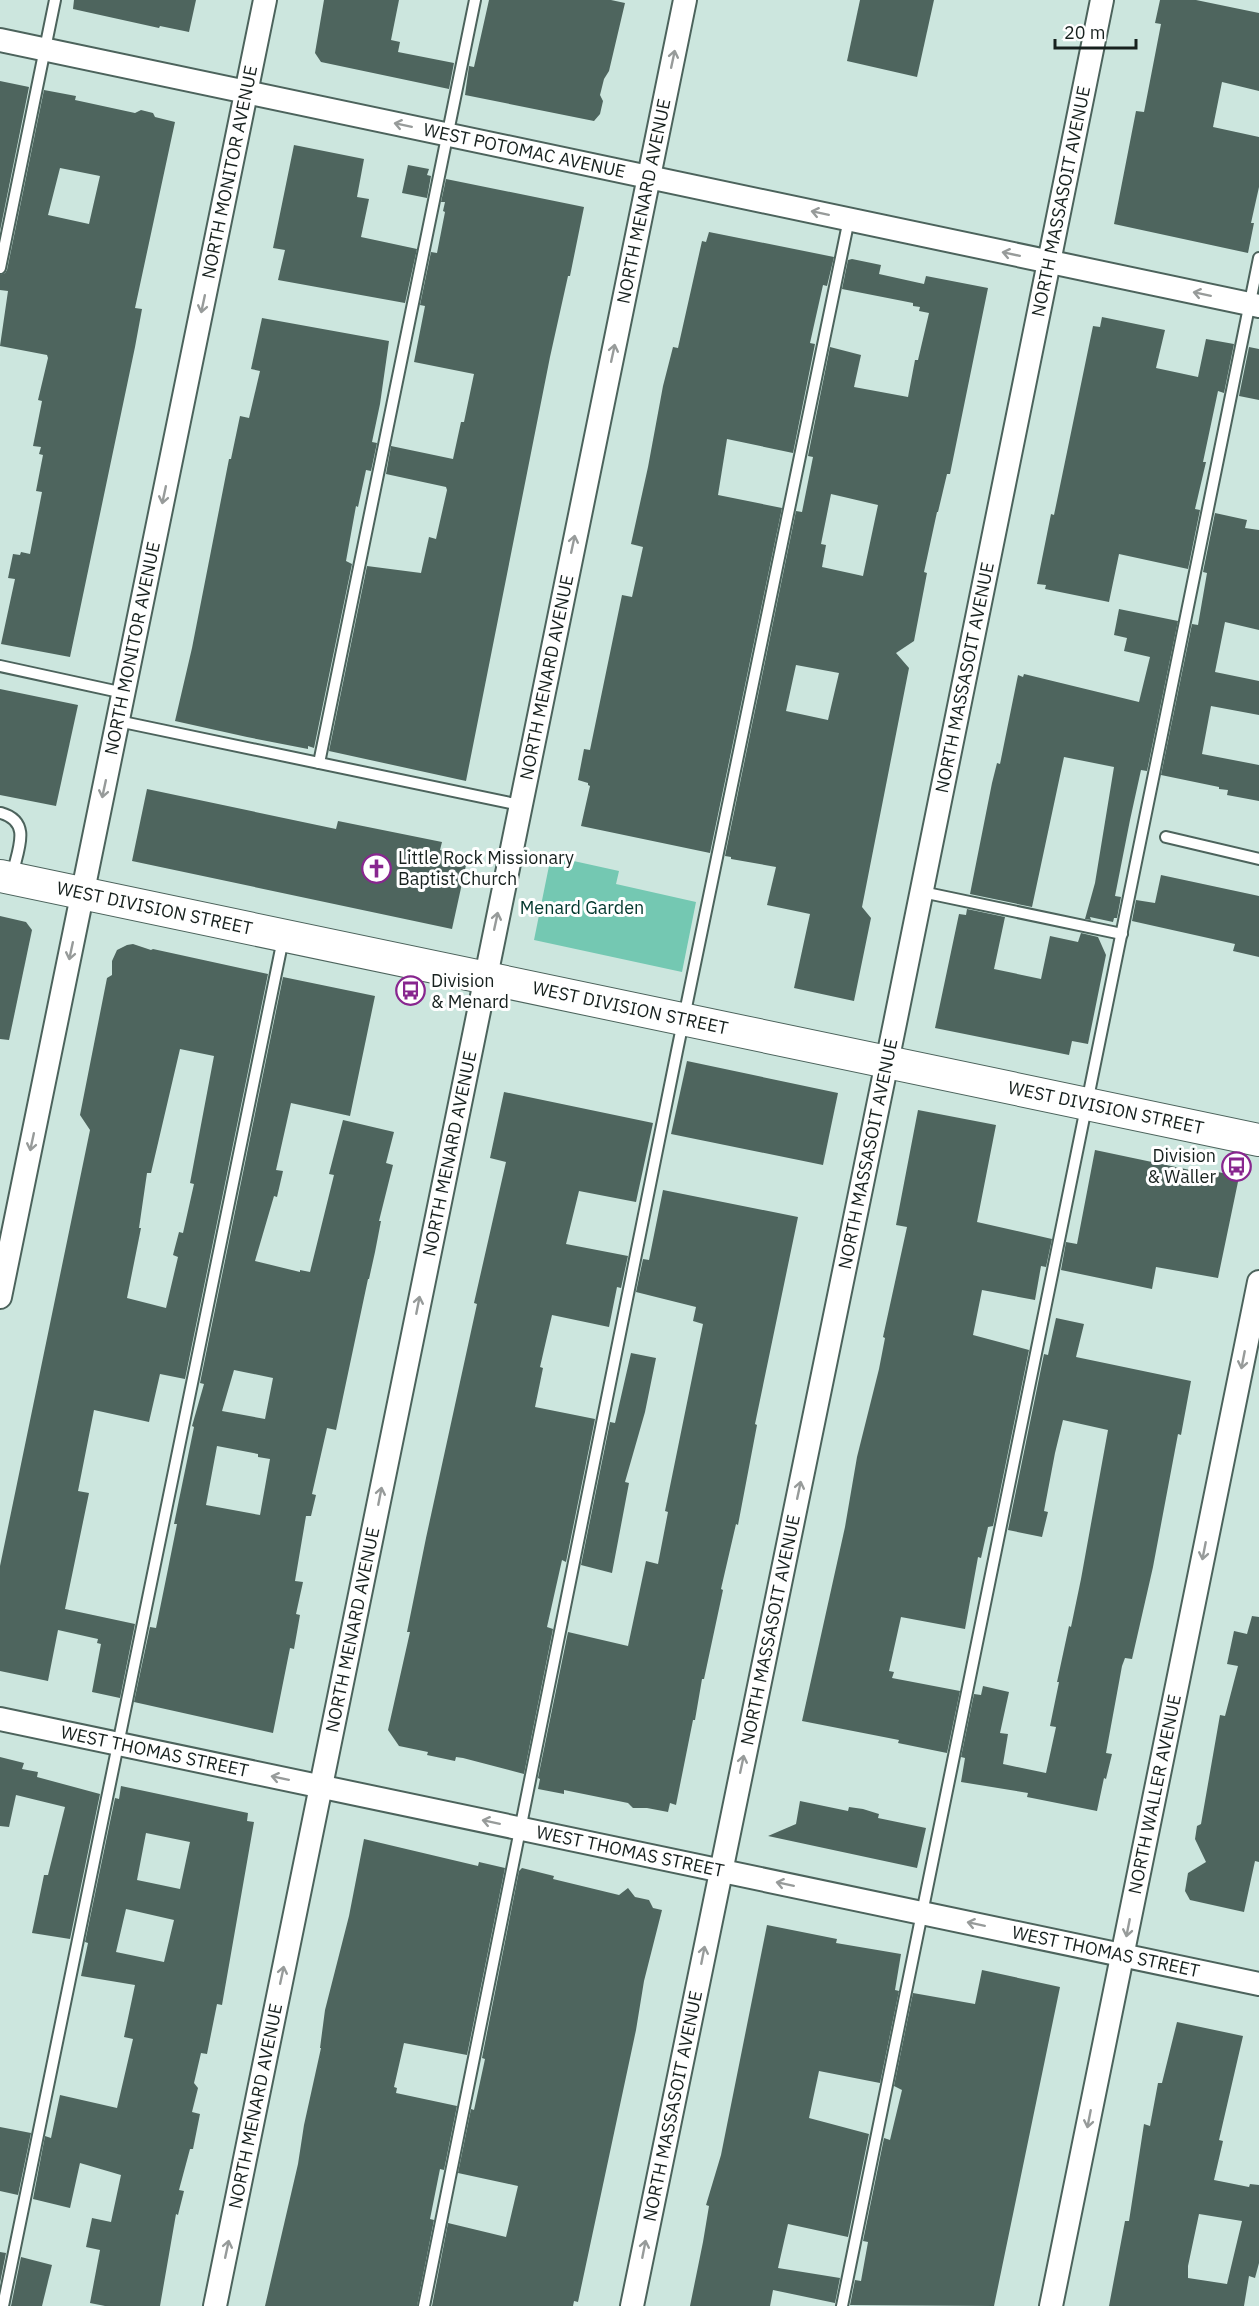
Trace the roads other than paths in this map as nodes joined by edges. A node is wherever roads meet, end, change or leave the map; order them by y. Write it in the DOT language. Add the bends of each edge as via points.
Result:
graph roads {
  1 [pos="55,0"];
  2 [pos="265,0"];
  3 [pos="475,0"];
  4 [pos="685,0"];
  5 [pos="1102,0"];
  6 [pos="0,40"];
  7 [pos="45,49"];
  8 [pos="247,92"];
  9 [pos="448,134"];
  10 [pos="649,177"];
  11 [pos="849,219"];
  12 [pos="1259,258"];
  13 [pos="1048,262"];
  14 [pos="0,268"];
  15 [pos="1254,305"];
  16 [pos="0,666"];
  17 [pos="124,693"];
  18 [pos="118,721"];
  19 [pos="319,763"];
  20 [pos="520,806"];
  21 [pos="1,813"];
  22 [pos="1166,837"];
  23 [pos="1259,858"];
  24 [pos="6,878"];
  25 [pos="922,892"];
  26 [pos="82,894"];
  27 [pos="1122,934"];
  28 [pos="283,936"];
  29 [pos="484,978"];
  30 [pos="684,1020"];
  31 [pos="887,1062"];
  32 [pos="1088,1104"];
  33 [pos="1259,1140"];
  34 [pos="1259,1282"];
  35 [pos="0,1297"];
  36 [pos="1255,1327"];
  37 [pos="0,1719"];
  38 [pos="118,1743"];
  39 [pos="321,1786"];
  40 [pos="521,1828"];
  41 [pos="720,1871"];
  42 [pos="921,1913"];
  43 [pos="1123,1955"];
  44 [pos="1259,1984"];
  45 [pos="3,2306"];
  46 [pos="215,2306"];
  47 [pos="424,2306"];
  48 [pos="632,2306"];
  49 [pos="842,2306"];
  50 [pos="1051,2306"];
  1 -- 7 [label="lane"];
  2 -- 8 [label="street, NORTH MONITOR AVENUE"];
  3 -- 9 [label="lane"];
  10 -- 4 [label="street, NORTH MENARD AVENUE, one-way"];
  5 -- 13 [label="street, NORTH MASSASOIT AVENUE"];
  6 -- 7 [label="street, WEST POTOMAC AVENUE"];
  7 -- 8 [label="street, WEST POTOMAC AVENUE"];
  7 -- 14 [label="lane"];
  9 -- 8 [label="street, WEST POTOMAC AVENUE, one-way"];
  8 -- 17 [label="street, NORTH MONITOR AVENUE, one-way"];
  9 -- 10 [label="street, WEST POTOMAC AVENUE"];
  9 -- 19 [label="lane"];
  11 -- 10 [label="street, WEST POTOMAC AVENUE, one-way"];
  20 -- 10 [label="street, NORTH MENARD AVENUE, one-way"];
  13 -- 11 [label="street, WEST POTOMAC AVENUE, one-way"];
  11 -- 30 [label="lane"];
  12 -- 15 [label="lane"];
  15 -- 13 [label="street, WEST POTOMAC AVENUE, one-way"];
  13 -- 25 [label="street, NORTH MASSASOIT AVENUE"];
  15 -- 27 [label="lane"];
  16 -- 17 [label="lane"];
  17 -- 18 [label="street, NORTH MONITOR AVENUE"];
  18 -- 19 [label="lane"];
  18 -- 26 [label="street, NORTH MONITOR AVENUE, one-way"];
  19 -- 20 [label="lane"];
  29 -- 20 [label="street, NORTH MENARD AVENUE, one-way"];
  21 -- 24 [label="lane" via="13,817 20,825 21,835"];
  22 -- 23 [label="lane"];
  24 -- 26 [label="main road, WEST DIVISION STREET"];
  25 -- 27 [label="lane"];
  25 -- 31 [label="street, NORTH MASSASOIT AVENUE"];
  26 -- 28 [label="main road, WEST DIVISION STREET"];
  26 -- 35 [label="street, NORTH MONITOR AVENUE, one-way"];
  27 -- 32 [label="lane"];
  28 -- 29 [label="main road, WEST DIVISION STREET"];
  28 -- 38 [label="lane"];
  29 -- 30 [label="main road, WEST DIVISION STREET"];
  39 -- 29 [label="street, NORTH MENARD AVENUE, one-way"];
  30 -- 31 [label="main road, WEST DIVISION STREET"];
  30 -- 40 [label="lane"];
  31 -- 32 [label="main road, WEST DIVISION STREET"];
  41 -- 31 [label="street, NORTH MASSASOIT AVENUE, one-way"];
  32 -- 33 [label="main road, WEST DIVISION STREET"];
  32 -- 42 [label="lane"];
  34 -- 36 [label="street, NORTH WALLER AVENUE"];
  36 -- 43 [label="street, NORTH WALLER AVENUE, one-way"];
  37 -- 38 [label="street, WEST THOMAS STREET"];
  39 -- 38 [label="street, WEST THOMAS STREET, one-way"];
  38 -- 45 [label="lane"];
  40 -- 39 [label="street, WEST THOMAS STREET, one-way"];
  46 -- 39 [label="street, NORTH MENARD AVENUE, one-way"];
  40 -- 41 [label="street, WEST THOMAS STREET"];
  40 -- 47 [label="lane"];
  42 -- 41 [label="street, WEST THOMAS STREET, one-way"];
  48 -- 41 [label="street, NORTH MASSASOIT AVENUE, one-way"];
  43 -- 42 [label="street, WEST THOMAS STREET, one-way"];
  42 -- 49 [label="lane"];
  43 -- 44 [label="street, WEST THOMAS STREET"];
  43 -- 50 [label="street, NORTH WALLER AVENUE, one-way"];
}
